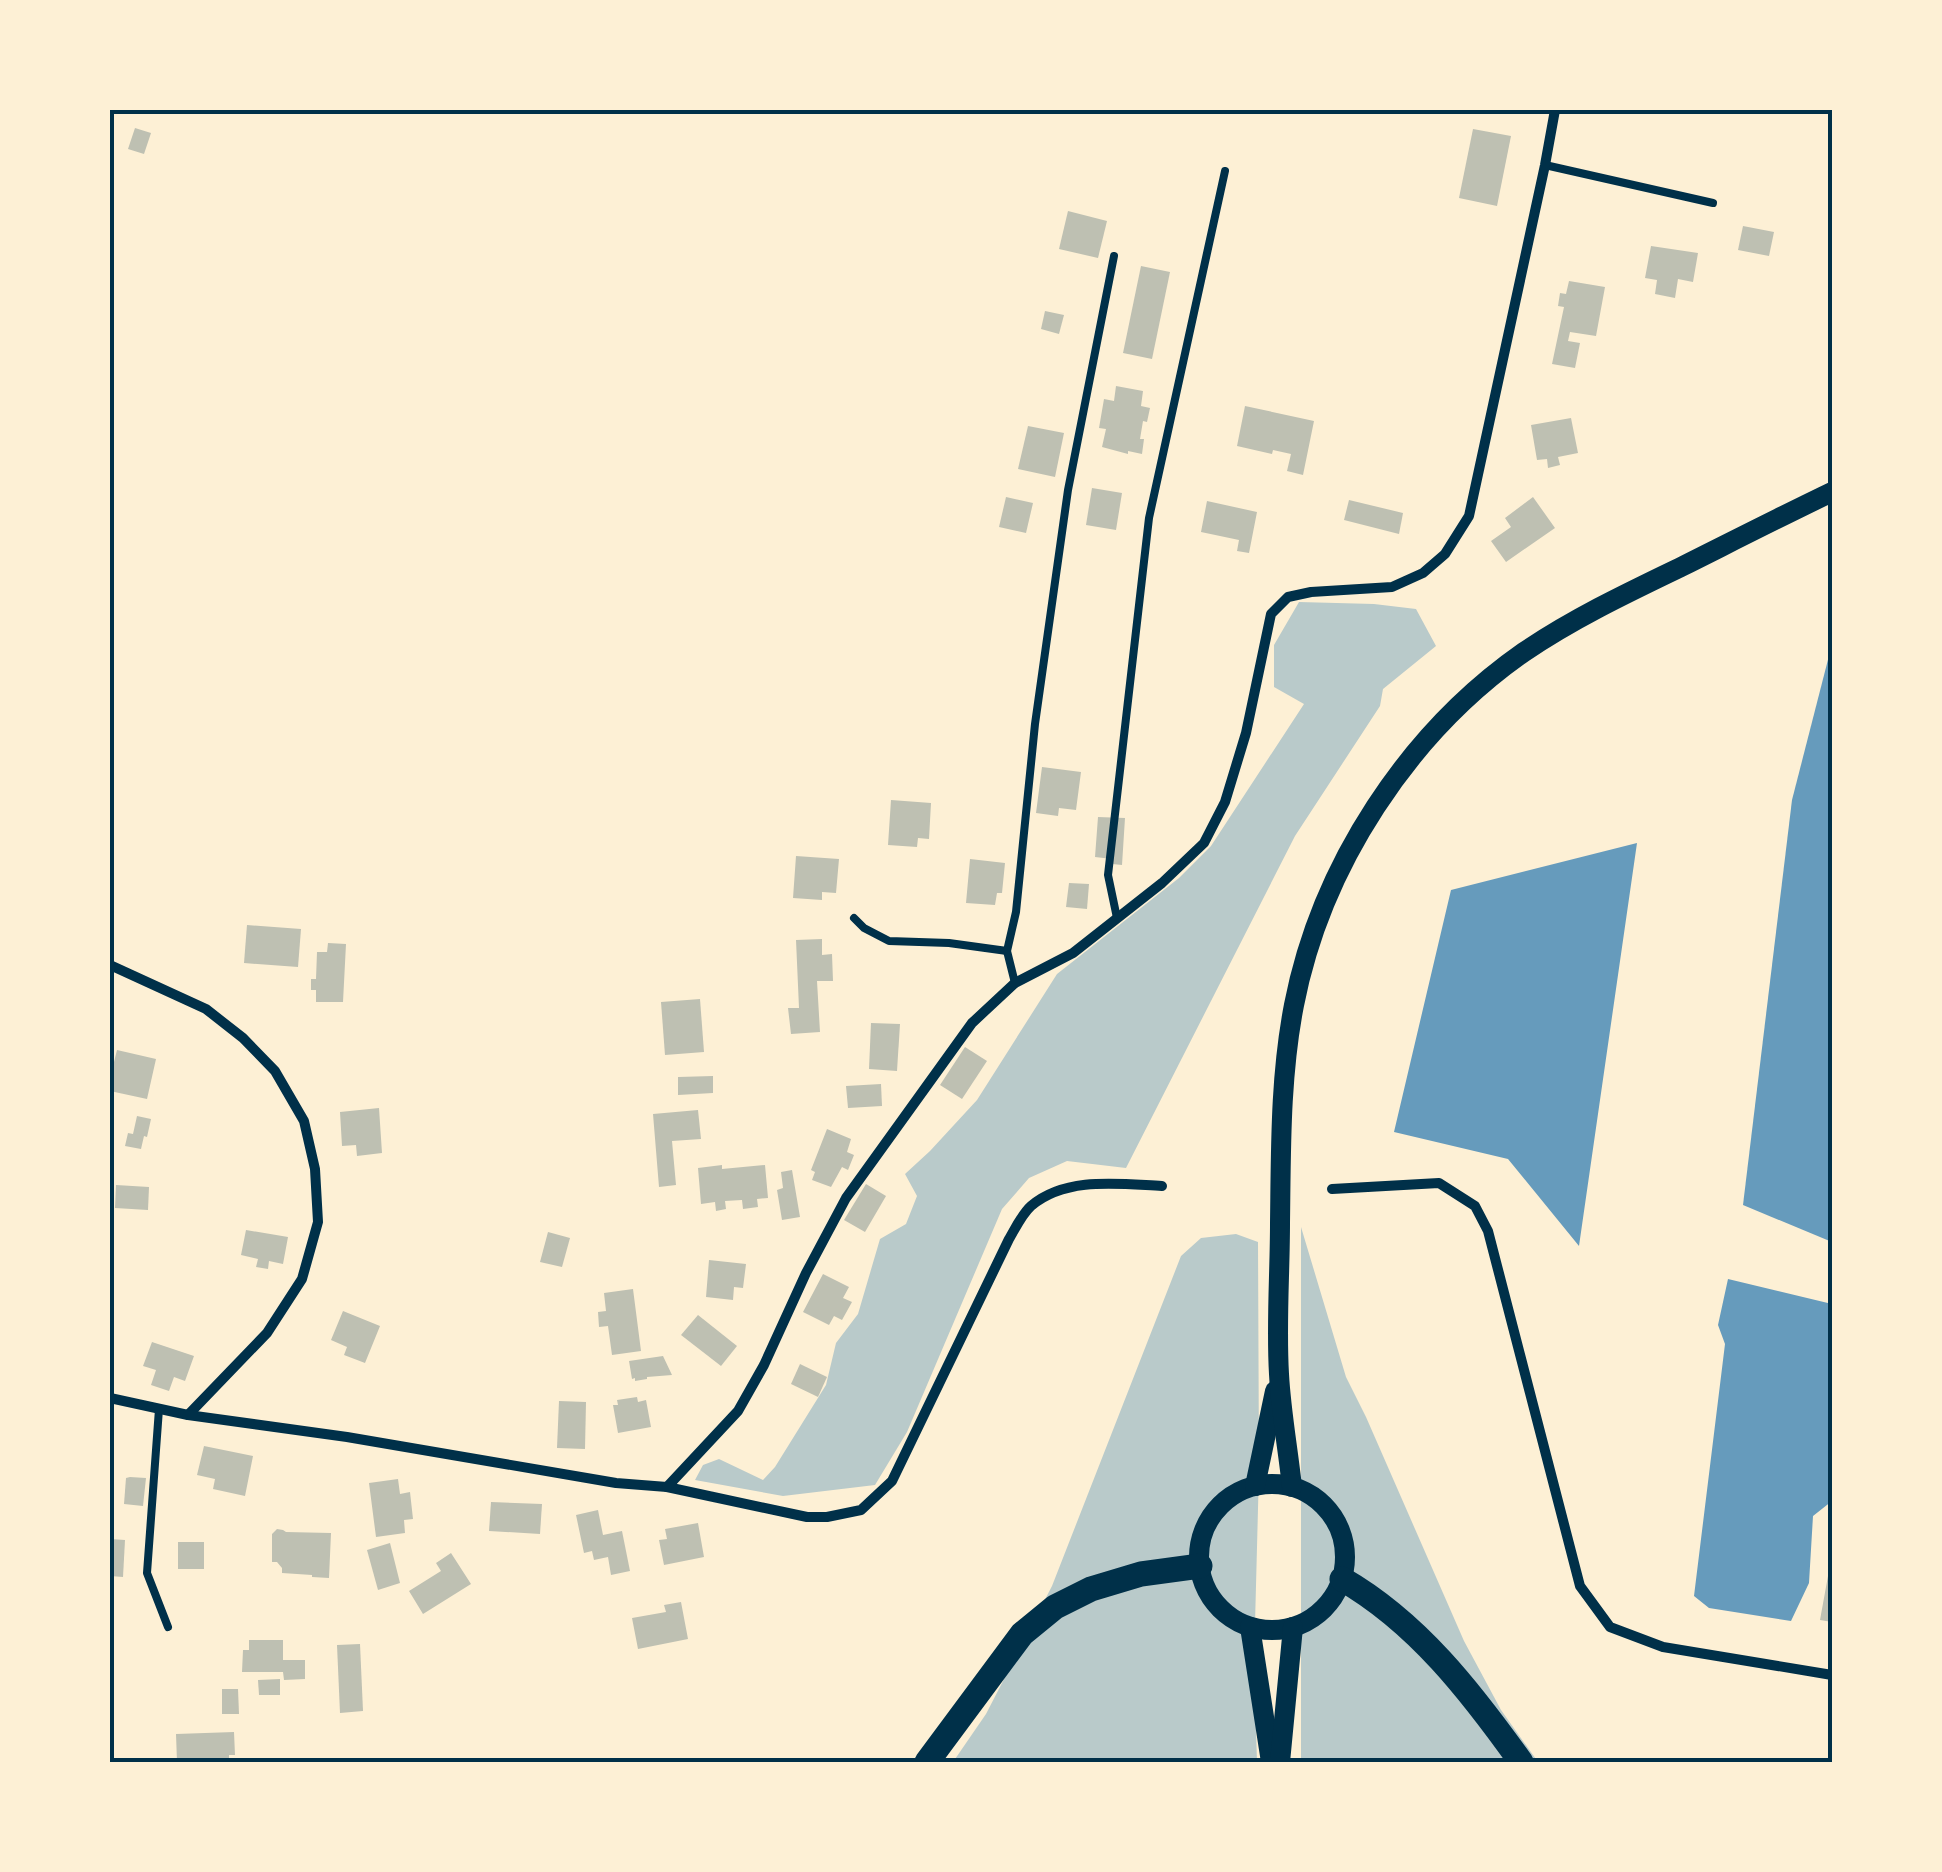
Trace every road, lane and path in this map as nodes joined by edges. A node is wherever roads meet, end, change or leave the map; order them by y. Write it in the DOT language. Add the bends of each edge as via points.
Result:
graph roads {
  1 [pos="1555,110"];
  2 [pos="1545,165"];
  3 [pos="1225,171"];
  4 [pos="1713,203"];
  5 [pos="1114,256"];
  6 [pos="1832,492"];
  7 [pos="854,918"];
  8 [pos="1117,918"];
  9 [pos="1006,951"];
  10 [pos="110,965"];
  11 [pos="1014,983"];
  12 [pos="1162,1186"];
  13 [pos="1332,1188"];
  14 [pos="1279,1374"];
  15 [pos="110,1398"];
  16 [pos="160,1409"];
  17 [pos="188,1415"];
  18 [pos="1256,1486"];
  19 [pos="668,1487"];
  20 [pos="1292,1487"];
  21 [pos="1200,1566"];
  22 [pos="1342,1579"];
  23 [pos="168,1627"];
  24 [pos="1250,1627"];
  25 [pos="1293,1628"];
  26 [pos="1832,1674"];
  27 [pos="927,1762"];
  28 [pos="1271,1762"];
  29 [pos="1280,1762"];
  30 [pos="1521,1762"];
  1 -- 2 [label="street"];
  2 -- 4 [label="lane"];
  2 -- 8 [label="street" via="1469,516 1446,554 1422,573 1392,587 1288,598 1272,614 1246,733 1211,830"];
  3 -- 8 [label="lane" via="1149,518 1108,875"];
  5 -- 9 [label="lane" via="1068,490"];
  6 -- 14 [label="main road" via="1595,608 1524,652 1436,730 1388,788 1321,916 1289,1032 1282,1097"];
  7 -- 9 [label="lane" via="889,941"];
  8 -- 11 [label="street" via="1073,953"];
  9 -- 11 [label="lane"];
  10 -- 17 [label="street" via="206,1009 244,1038 304,1121 315,1169 318,1222 302,1279 268,1332"];
  11 -- 19 [label="street" via="972,1024 846,1198 738,1411"];
  12 -- 19 [label="street" via="1098,1184 1056,1191 1030,1207 892,1481 861,1510 807,1517"];
  13 -- 26 [label="street" via="1438,1182 1475,1206 1488,1231 1580,1586 1610,1627 1663,1647"];
  14 -- 18 [label="main road"];
  14 -- 20 [label="main road"];
  15 -- 16 [label="street"];
  16 -- 17 [label="street"];
  16 -- 23 [label="lane" via="147,1574"];
  17 -- 19 [label="street"];
  18 -- 20 [label="main road"];
  18 -- 21 [label="main road" via="1236,1494 1207,1525"];
  20 -- 22 [label="main road" via="1318,1500 1337,1522 1346,1550"];
  21 -- 24 [label="main road" via="1211,1597"];
  21 -- 27 [label="main road" via="1141,1574 1056,1607 1022,1634"];
  22 -- 25 [label="main road" via="1329,1604"];
  22 -- 30 [label="main road" via="1411,1630"];
  24 -- 25 [label="main road"];
  24 -- 28 [label="main road"];
  25 -- 29 [label="main road"];
}
